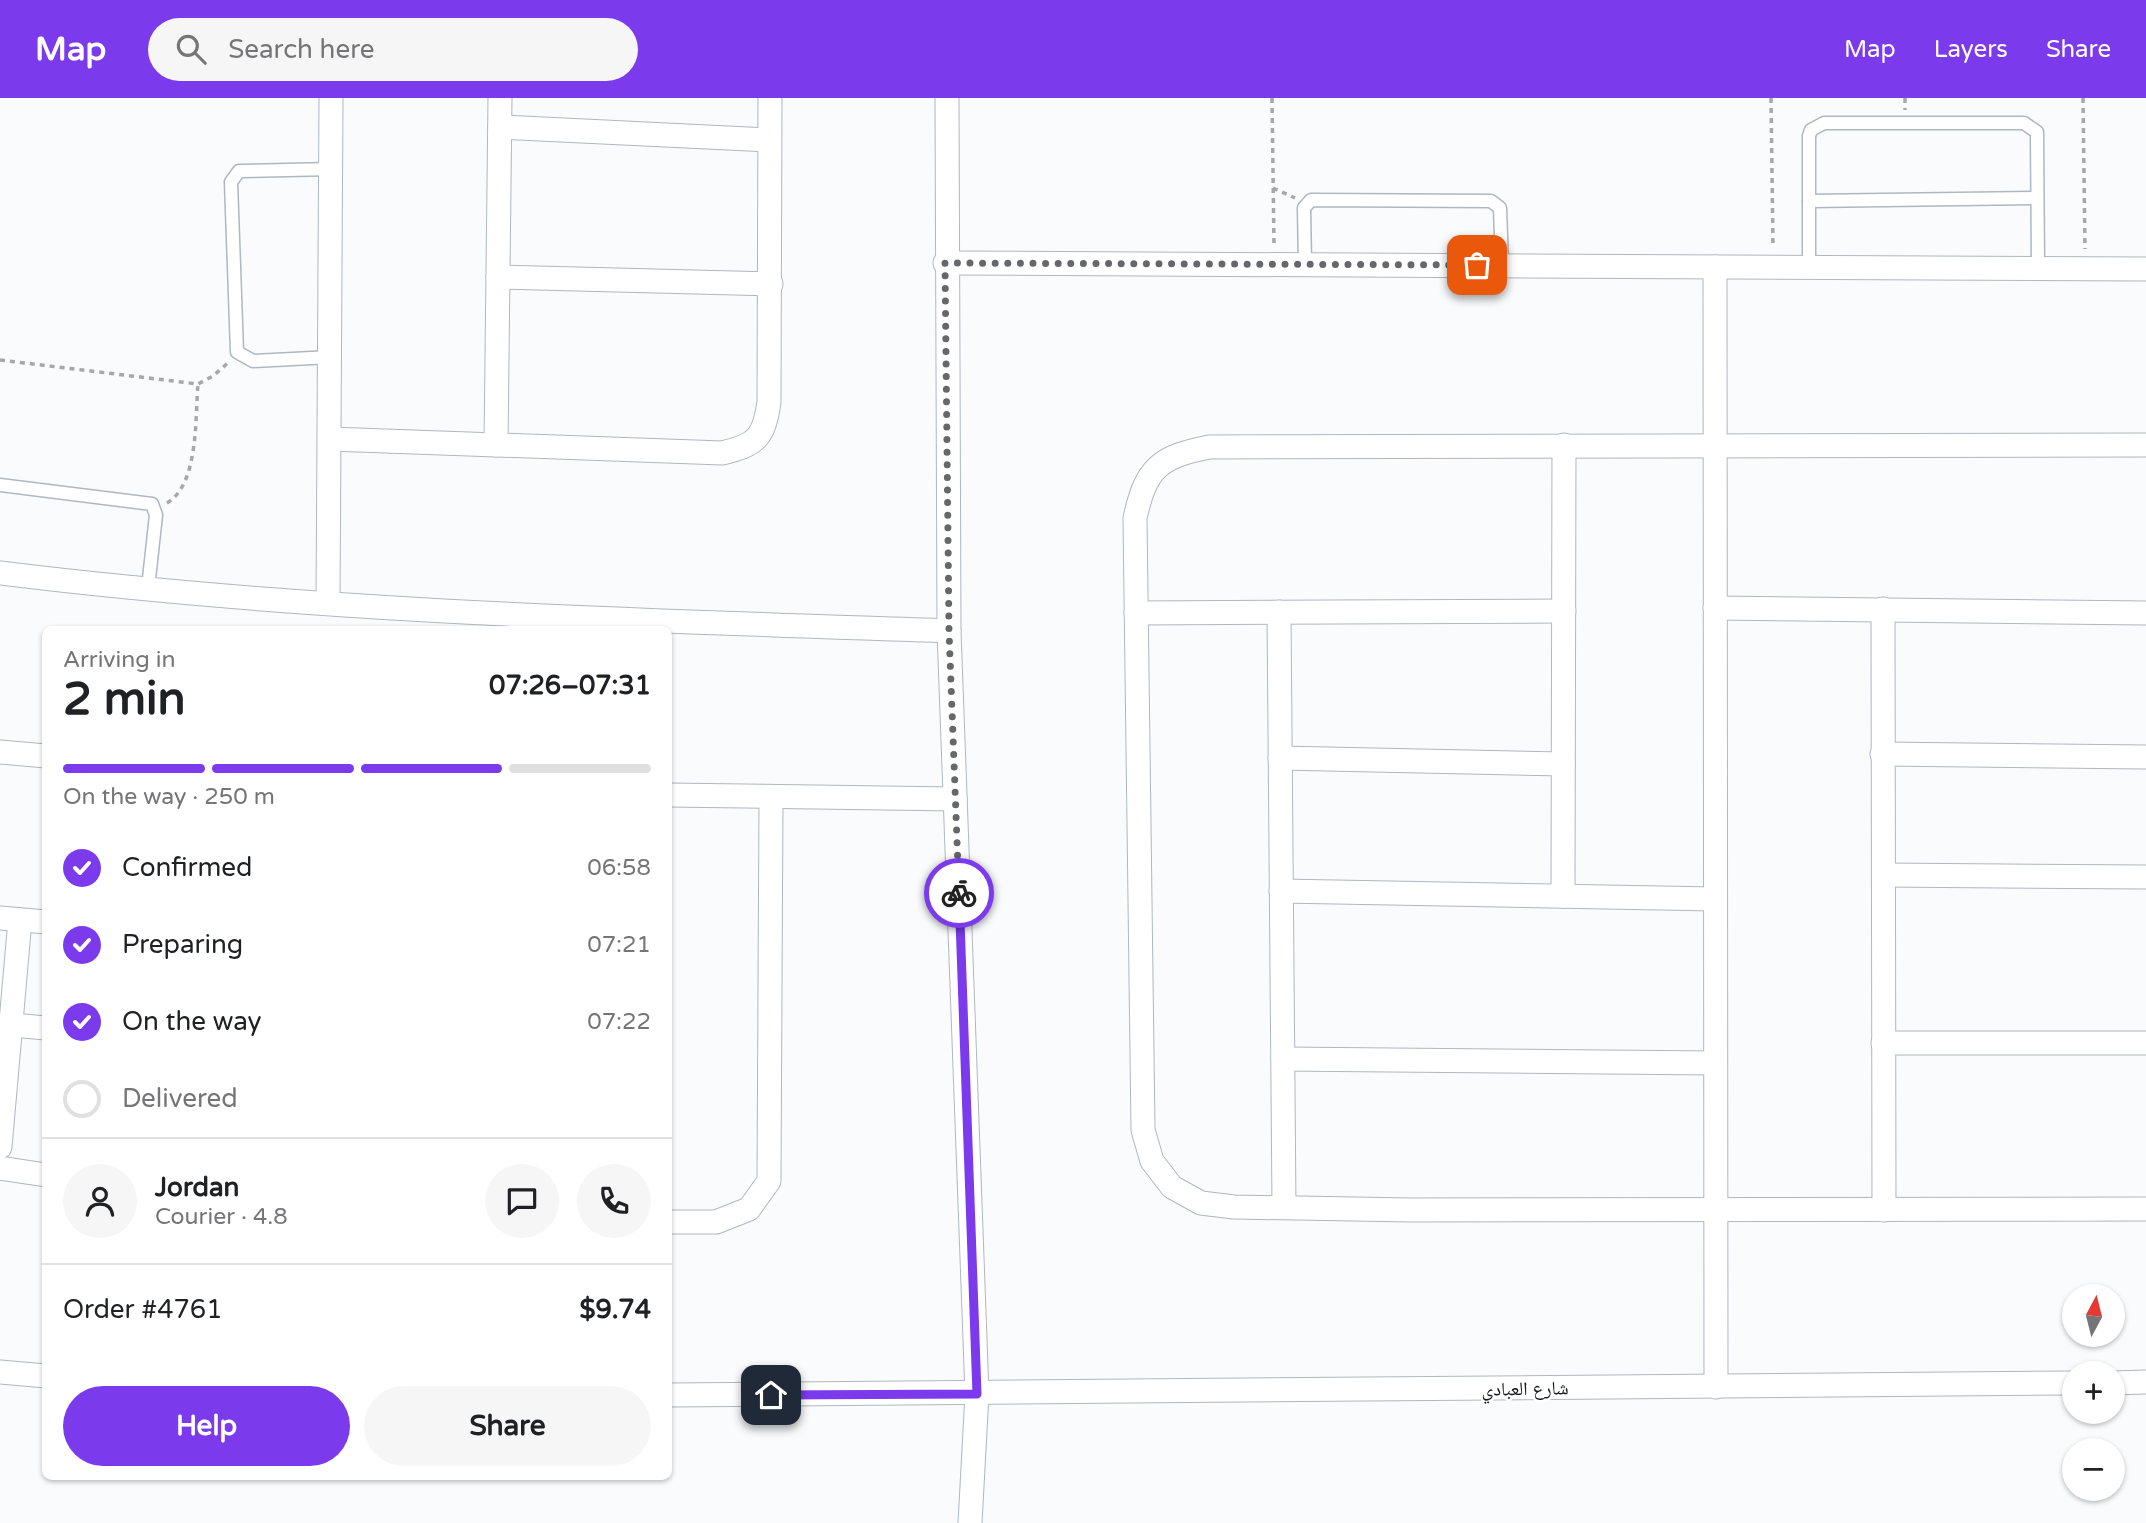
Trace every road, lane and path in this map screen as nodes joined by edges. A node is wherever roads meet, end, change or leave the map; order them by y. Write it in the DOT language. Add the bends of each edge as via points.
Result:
graph roads {
  1 [pos="331,98"];
  2 [pos="500,98"];
  3 [pos="770,98"];
  4 [pos="947,98"];
  5 [pos="1272,98"];
  6 [pos="1771,98"];
  7 [pos="2083,98"];
  8 [pos="500,127"];
  9 [pos="768,140"];
  10 [pos="332,169"];
  11 [pos="1273,188"];
  12 [pos="2037,198"];
  13 [pos="1809,201"];
  14 [pos="1306,203"];
  15 [pos="945,263"];
  16 [pos="1274,264"];
  17 [pos="1305,264"];
  18 [pos="1502,265"];
  19 [pos="1715,267"];
  20 [pos="1773,267"];
  21 [pos="1809,267"];
  22 [pos="2038,268"];
  23 [pos="2085,269"];
  24 [pos="2146,269"];
  25 [pos="498,277"];
  26 [pos="771,284"];
  27 [pos="237,352"];
  28 [pos="331,357"];
  29 [pos="0,360"];
  30 [pos="198,384"];
  31 [pos="330,439"];
  32 [pos="1564,444"];
  33 [pos="1715,444"];
  34 [pos="496,445"];
  35 [pos="2146,445"];
  36 [pos="0,485"];
  37 [pos="155,509"];
  38 [pos="0,573"];
  39 [pos="148,588"];
  40 [pos="328,603"];
  41 [pos="1715,608"];
  42 [pos="1882,609"];
  43 [pos="1564,611"];
  44 [pos="1279,612"];
  45 [pos="1136,613"];
  46 [pos="2146,613"];
  47 [pos="949,631"];
  48 [pos="0,752"];
  49 [pos="1882,754"];
  50 [pos="42,756"];
  51 [pos="2146,757"];
  52 [pos="1280,758"];
  53 [pos="1563,764"];
  54 [pos="672,795"];
  55 [pos="771,797"];
  56 [pos="955,799"];
  57 [pos="1884,875"];
  58 [pos="2146,877"];
  59 [pos="1281,891"];
  60 [pos="1563,896"];
  61 [pos="1715,899"];
  62 [pos="10,919"];
  63 [pos="42,922"];
  64 [pos="12,1025"];
  65 [pos="42,1028"];
  66 [pos="1883,1043"];
  67 [pos="2146,1044"];
  68 [pos="1283,1059"];
  69 [pos="1715,1063"];
  70 [pos="0,1147"];
  71 [pos="0,1168"];
  72 [pos="42,1174"];
  73 [pos="1284,1207"];
  74 [pos="2146,1209"];
  75 [pos="1715,1210"];
  76 [pos="1884,1210"];
  77 [pos="672,1222"];
  78 [pos="0,1372"];
  79 [pos="42,1376"];
  80 [pos="2146,1382"];
  81 [pos="2062,1383"];
  82 [pos="2125,1383"];
  83 [pos="1716,1387"];
  84 [pos="977,1394"];
  85 [pos="672,1395"];
  86 [pos="970,1523"];
  1 -- 10 [label="street"];
  2 -- 8 [label="street"];
  3 -- 9 [label="street"];
  4 -- 15 [label="street"];
  5 -- 11 [label="path"];
  6 -- 20 [label="path"];
  7 -- 23 [label="path"];
  8 -- 9 [label="street"];
  8 -- 25 [label="street"];
  9 -- 26 [label="street"];
  10 -- 27 [label="lane" via="239,171 233,176"];
  10 -- 28 [label="street"];
  11 -- 14 [label="path"];
  11 -- 16 [label="path"];
  12 -- 13 [label="lane"];
  12 -- 13 [label="lane" via="2037,132 2024,123 1824,122 1809,136"];
  12 -- 22 [label="lane"];
  13 -- 21 [label="lane"];
  14 -- 17 [label="lane"];
  14 -- 18 [label="lane" via="1491,201 1500,208"];
  15 -- 16 [label="street"];
  15 -- 47 [label="street"];
  16 -- 17 [label="street"];
  17 -- 18 [label="street"];
  18 -- 19 [label="street"];
  19 -- 20 [label="street"];
  19 -- 33 [label="street"];
  20 -- 21 [label="street"];
  21 -- 22 [label="street"];
  22 -- 23 [label="street"];
  23 -- 24 [label="street"];
  25 -- 26 [label="street"];
  25 -- 34 [label="street"];
  26 -- 34 [label="street" via="766,428 748,447 722,453"];
  27 -- 28 [label="lane" via="253,361"];
  27 -- 30 [label="path"];
  28 -- 31 [label="street"];
  29 -- 30 [label="path"];
  30 -- 37 [label="path" via="189,475 170,502"];
  31 -- 34 [label="street"];
  31 -- 40 [label="street"];
  32 -- 33 [label="street"];
  32 -- 43 [label="street"];
  32 -- 45 [label="street" via="1209,447 1179,453 1155,466 1141,491 1135,518"];
  33 -- 35 [label="street"];
  33 -- 41 [label="street"];
  36 -- 37 [label="lane" via="146,502"];
  37 -- 39 [label="lane"];
  38 -- 39 [label="street"];
  39 -- 40 [label="street"];
  40 -- 47 [label="street" via="646,621"];
  41 -- 42 [label="street"];
  41 -- 61 [label="street"];
  42 -- 46 [label="street"];
  42 -- 49 [label="street"];
  43 -- 44 [label="street"];
  43 -- 53 [label="street"];
  44 -- 45 [label="street"];
  44 -- 52 [label="street"];
  45 -- 73 [label="street" via="1143,1130 1152,1161 1172,1187 1201,1203"];
  47 -- 56 [label="street"];
  48 -- 50 [label="street"];
  49 -- 51 [label="street"];
  49 -- 57 [label="street"];
  52 -- 53 [label="street"];
  52 -- 59 [label="street"];
  53 -- 60 [label="street"];
  54 -- 55 [label="street"];
  55 -- 56 [label="street"];
  55 -- 77 [label="street" via="769,1181 749,1209 716,1222"];
  56 -- 84 [label="street"];
  57 -- 58 [label="street"];
  57 -- 66 [label="street"];
  59 -- 60 [label="street"];
  59 -- 68 [label="street"];
  60 -- 61 [label="street"];
  61 -- 69 [label="street"];
  62 -- 63 [label="street"];
  62 -- 64 [label="street"];
  64 -- 65 [label="street"];
  64 -- 70 [label="street"];
  66 -- 67 [label="street"];
  66 -- 76 [label="street"];
  68 -- 69 [label="street"];
  68 -- 73 [label="street"];
  69 -- 75 [label="street"];
  71 -- 72 [label="street"];
  73 -- 75 [label="street"];
  74 -- 76 [label="street"];
  75 -- 76 [label="street"];
  75 -- 83 [label="street"];
  78 -- 79 [label="street"];
  80 -- 82 [label="street"];
  81 -- 83 [label="street, شارع العبادي"];
  83 -- 84 [label="street, شارع العبادي"];
  84 -- 85 [label="street, شارع العبادي"];
  84 -- 86 [label="street"];
}
